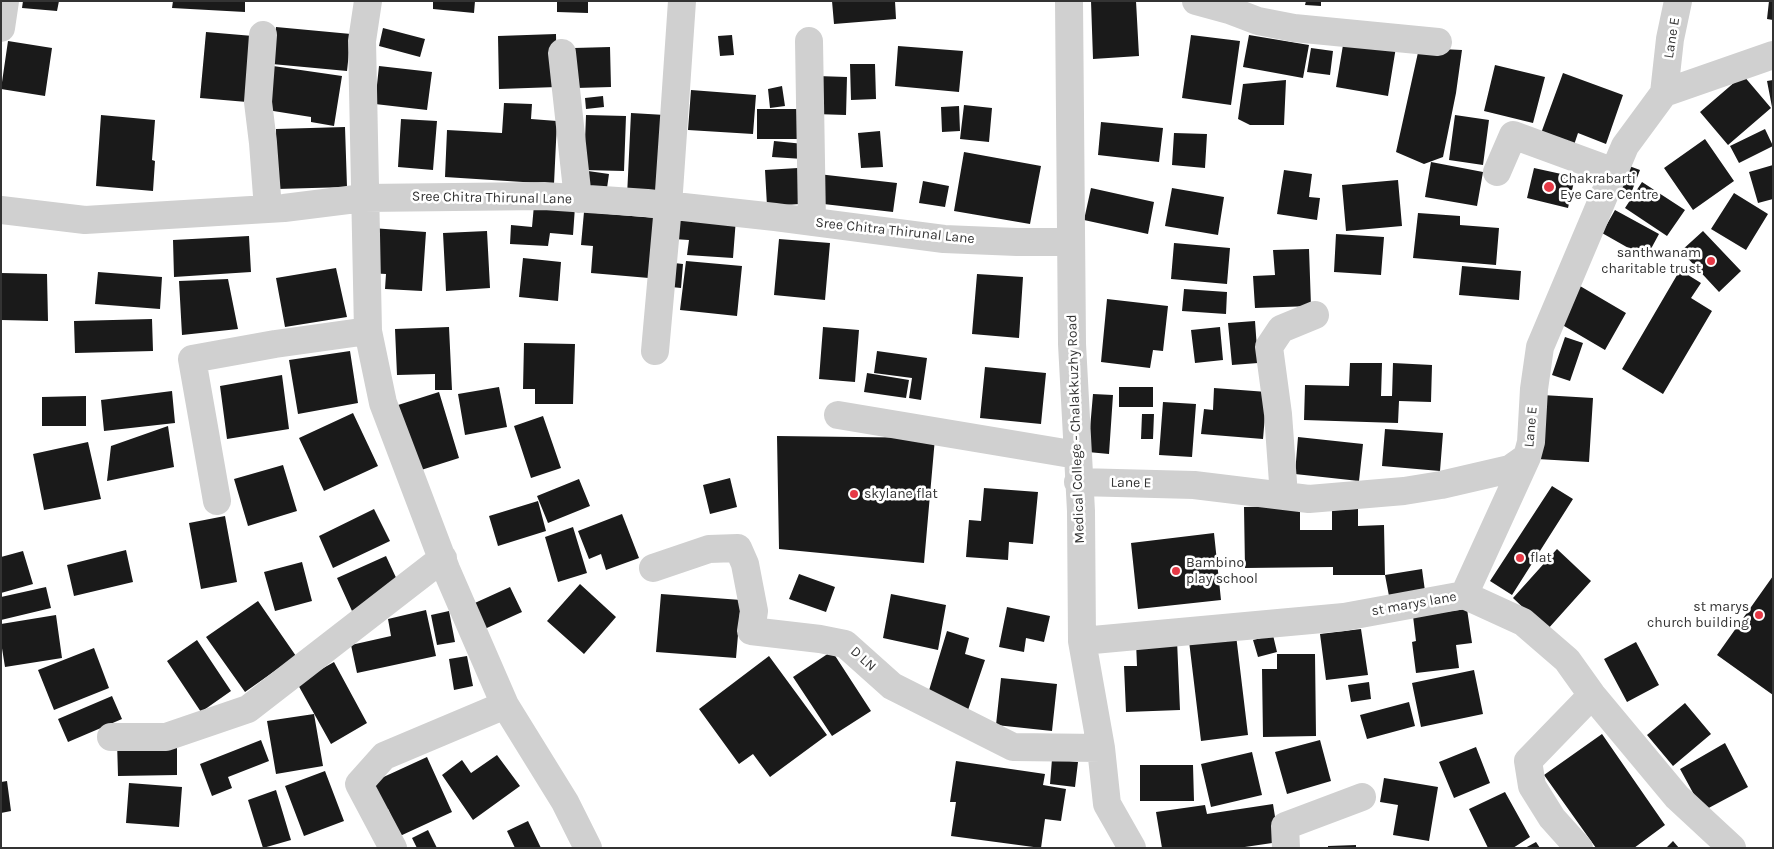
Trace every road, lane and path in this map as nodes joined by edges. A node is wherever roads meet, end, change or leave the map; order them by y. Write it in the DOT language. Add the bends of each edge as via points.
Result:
graph roads {
  1 [pos="5,1"];
  2 [pos="368,1"];
  3 [pos="682,1"];
  4 [pos="1070,1"];
  5 [pos="1196,1"];
  6 [pos="1678,1"];
  7 [pos="1,28"];
  8 [pos="263,35"];
  9 [pos="809,41"];
  10 [pos="1438,42"];
  11 [pos="562,53"];
  12 [pos="1773,55"];
  13 [pos="1664,93"];
  14 [pos="1497,172"];
  15 [pos="1614,172"];
  16 [pos="364,198"];
  17 [pos="578,199"];
  18 [pos="668,206"];
  19 [pos="268,209"];
  20 [pos="1,210"];
  21 [pos="812,222"];
  22 [pos="1071,242"];
  23 [pos="1315,316"];
  24 [pos="368,331"];
  25 [pos="655,351"];
  26 [pos="838,415"];
  27 [pos="1077,455"];
  28 [pos="1528,457"];
  29 [pos="1078,482"];
  30 [pos="1284,496"];
  31 [pos="217,501"];
  32 [pos="443,558"];
  33 [pos="653,568"];
  34 [pos="1464,595"];
  35 [pos="1082,641"];
  36 [pos="1592,694"];
  37 [pos="505,705"];
  38 [pos="111,737"];
  39 [pos="1101,748"];
  40 [pos="1362,797"];
  41 [pos="393,848"];
  42 [pos="588,848"];
  43 [pos="1132,848"];
  44 [pos="1286,848"];
  45 [pos="1578,848"];
  46 [pos="1732,848"];
  1 -- 7 [label="street"];
  2 -- 16 [label="street" via="362,41"];
  3 -- 18 [label="street"];
  4 -- 22 [label="street, Medical College - Chalakkuzhy Road"];
  5 -- 10 [label="street" via="1258,21 1294,28"];
  6 -- 13 [label="street, Lane E"];
  8 -- 19 [label="street" via="258,102"];
  9 -- 21 [label="street"];
  11 -- 17 [label="street"];
  12 -- 13 [label="street"];
  13 -- 15 [label="street, Lane E" via="1625,146"];
  14 -- 15 [label="street" via="1513,135"];
  15 -- 28 [label="street, Lane E" via="1540,347"];
  16 -- 17 [label="street, Sree Chitra Thirunal Lane" via="544,196"];
  16 -- 19 [label="street, Sree Chitra Thirunal Lane"];
  16 -- 24 [label="street"];
  17 -- 18 [label="street, Sree Chitra Thirunal Lane"];
  18 -- 21 [label="street, Sree Chitra Thirunal Lane"];
  18 -- 25 [label="street"];
  19 -- 20 [label="street, Sree Chitra Thirunal Lane" via="85,220"];
  21 -- 22 [label="street, Sree Chitra Thirunal Lane" via="944,239"];
  22 -- 27 [label="street, Medical College - Chalakkuzhy Road"];
  23 -- 30 [label="street" via="1281,329 1269,347"];
  24 -- 31 [label="street" via="192,359"];
  24 -- 32 [label="street" via="383,403"];
  26 -- 27 [label="street"];
  27 -- 29 [label="street, Medical College - Chalakkuzhy Road"];
  28 -- 30 [label="street, Lane E" via="1510,469 1404,492 1309,499"];
  28 -- 34 [label="street"];
  29 -- 30 [label="street, Lane E" via="1194,485"];
  29 -- 35 [label="street, Medical College - Chalakkuzhy Road"];
  32 -- 37 [label="street"];
  32 -- 38 [label="street" via="248,709 166,737"];
  33 -- 39 [label="street, D LN" via="709,549 738,548 745,564 754,611 751,631 845,644 892,686 1014,747"];
  34 -- 35 [label="street, st marys lane" via="1344,617"];
  34 -- 36 [label="street, st marys lane" via="1523,622 1567,660"];
  35 -- 39 [label="street, Medical College - Chalakkuzhy Road"];
  36 -- 45 [label="street" via="1528,761 1532,786 1552,818"];
  36 -- 46 [label="street, st marys lane" via="1678,797"];
  37 -- 41 [label="street" via="384,756 359,784"];
  37 -- 42 [label="street" via="565,802"];
  39 -- 43 [label="street, Medical College - Chalakkuzhy Road" via="1107,804"];
  40 -- 44 [label="street" via="1286,826"];
}
